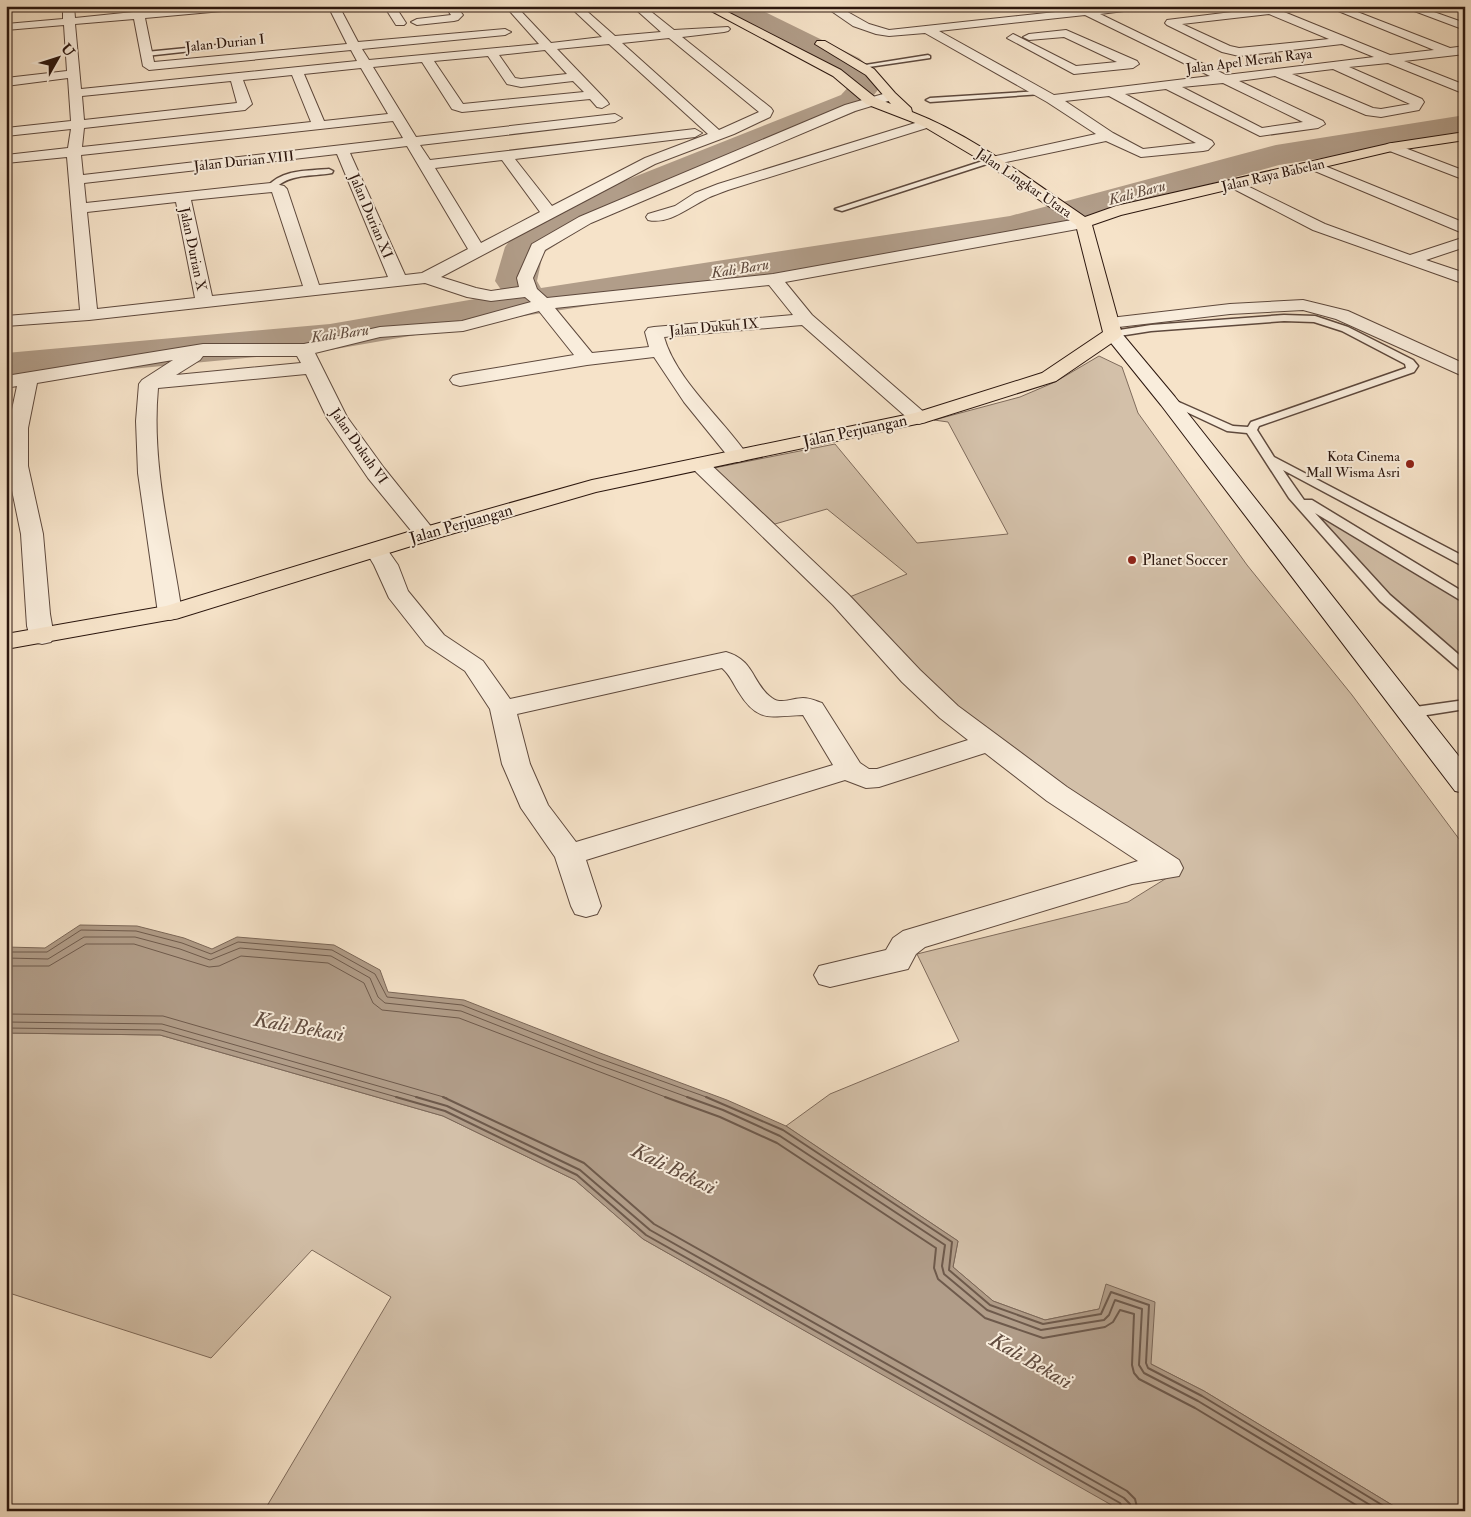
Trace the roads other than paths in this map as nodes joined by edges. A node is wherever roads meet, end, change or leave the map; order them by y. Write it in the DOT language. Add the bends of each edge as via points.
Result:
graph roads {
  1 [pos="68,6"];
  2 [pos="244,6"];
  3 [pos="333,6"];
  4 [pos="389,6"];
  5 [pos="450,6"];
  6 [pos="510,6"];
  7 [pos="574,6"];
  8 [pos="637,6"];
  9 [pos="707,6"];
  10 [pos="829,6"];
  11 [pos="1140,6"];
  12 [pos="1311,6"];
  13 [pos="1331,6"];
  14 [pos="1406,6"];
  15 [pos="212,8"];
  16 [pos="1080,9"];
  17 [pos="1448,10"];
  18 [pos="138,11"];
  19 [pos="1271,11"];
  20 [pos="1424,13"];
  21 [pos="869,18"];
  22 [pos="850,20"];
  23 [pos="69,22"];
  24 [pos="1305,25"];
  25 [pos="6,27"];
  26 [pos="1277,28"];
  27 [pos="1465,28"];
  28 [pos="531,29"];
  29 [pos="724,29"];
  30 [pos="929,30"];
  31 [pos="672,34"];
  32 [pos="1221,34"];
  33 [pos="1404,34"];
  34 [pos="1203,37"];
  35 [pos="810,38"];
  36 [pos="612,40"];
  37 [pos="1343,40"];
  38 [pos="976,43"];
  39 [pos="958,45"];
  40 [pos="354,46"];
  41 [pos="217,47"];
  42 [pos="547,47"];
  43 [pos="1465,50"];
  44 [pos="490,52"];
  45 [pos="1449,52"];
  46 [pos="146,54"];
  47 [pos="928,57"];
  48 [pos="1184,58"];
  49 [pos="1465,58"];
  50 [pos="426,59"];
  51 [pos="1389,59"];
  52 [pos="1131,64"];
  53 [pos="366,65"];
  54 [pos="862,66"];
  55 [pos="1334,66"];
  56 [pos="297,71"];
  57 [pos="1278,72"];
  58 [pos="73,74"];
  59 [pos="576,77"];
  60 [pos="236,78"];
  61 [pos="1226,78"];
  62 [pos="6,82"];
  63 [pos="162,85"];
  64 [pos="1168,85"];
  65 [pos="1465,90"];
  66 [pos="1110,92"];
  67 [pos="75,93"];
  68 [pos="1040,93"];
  69 [pos="593,95"];
  70 [pos="890,96"];
  71 [pos="1052,99"];
  72 [pos="869,100"];
  73 [pos="930,100"];
  74 [pos="169,115"];
  75 [pos="397,117"];
  76 [pos="615,118"];
  77 [pos="922,121"];
  78 [pos="78,125"];
  79 [pos="318,125"];
  80 [pos="721,131"];
  81 [pos="6,132"];
  82 [pos="1108,136"];
  83 [pos="1465,136"];
  84 [pos="636,139"];
  85 [pos="412,141"];
  86 [pos="1392,147"];
  87 [pos="342,150"];
  88 [pos="74,152"];
  89 [pos="505,155"];
  90 [pos="6,159"];
  91 [pos="992,160"];
  92 [pos="426,165"];
  93 [pos="1315,166"];
  94 [pos="328,171"];
  95 [pos="694,174"];
  96 [pos="1465,176"];
  97 [pos="76,180"];
  98 [pos="1235,184"];
  99 [pos="730,185"];
  100 [pos="271,187"];
  101 [pos="182,196"];
  102 [pos="80,208"];
  103 [pos="839,209"];
  104 [pos="549,213"];
  105 [pos="654,217"];
  106 [pos="1082,222"];
  107 [pos="1465,229"];
  108 [pos="1465,242"];
  109 [pos="477,250"];
  110 [pos="1410,260"];
  111 [pos="426,278"];
  112 [pos="773,279"];
  113 [pos="1465,279"];
  114 [pos="399,282"];
  115 [pos="313,291"];
  116 [pos="528,295"];
  117 [pos="205,302"];
  118 [pos="89,315"];
  119 [pos="806,319"];
  120 [pos="6,322"];
  121 [pos="1112,328"];
  122 [pos="203,350"];
  123 [pos="659,351"];
  124 [pos="1465,356"];
  125 [pos="309,359"];
  126 [pos="587,359"];
  127 [pos="1442,360"];
  128 [pos="1465,371"];
  129 [pos="460,380"];
  130 [pos="17,381"];
  131 [pos="149,384"];
  132 [pos="1168,401"];
  133 [pos="920,418"];
  134 [pos="1251,430"];
  135 [pos="738,456"];
  136 [pos="1270,459"];
  137 [pos="699,464"];
  138 [pos="1293,494"];
  139 [pos="426,534"];
  140 [pos="376,550"];
  141 [pos="1465,562"];
  142 [pos="1465,599"];
  143 [pos="170,613"];
  144 [pos="42,637"];
  145 [pos="6,642"];
  146 [pos="1465,667"];
  147 [pos="1465,704"];
  148 [pos="503,709"];
  149 [pos="1408,712"];
  150 [pos="989,742"];
  151 [pos="850,769"];
  152 [pos="1465,784"];
  153 [pos="569,855"];
  154 [pos="586,906"];
  155 [pos="830,975"];
  1 -- 23 [label="street"];
  2 -- 15 [label="street"];
  3 -- 40 [label="street" via="350,28"];
  4 -- 5 [label="street" via="395,24 454,18 457,15"];
  6 -- 28 [label="street"];
  7 -- 36 [label="street"];
  8 -- 31 [label="street"];
  9 -- 72 [label="main road, Jalan Lingkar Utara" via="826,67 851,83"];
  10 -- 22 [label="street"];
  11 -- 16 [label="street"];
  12 -- 19 [label="street"];
  13 -- 33 [label="street"];
  14 -- 20 [label="street"];
  15 -- 18 [label="street"];
  16 -- 30 [label="street"];
  16 -- 48 [label="street"];
  17 -- 20 [label="street"];
  18 -- 23 [label="street"];
  18 -- 46 [label="street"];
  19 -- 24 [label="street"];
  19 -- 34 [label="street" via="1171,22"];
  20 -- 27 [label="street"];
  21 -- 22 [label="street"];
  22 -- 30 [label="street" via="881,32"];
  23 -- 25 [label="street"];
  23 -- 58 [label="street"];
  24 -- 26 [label="street"];
  24 -- 37 [label="street"];
  27 -- 33 [label="street"];
  28 -- 40 [label="street"];
  28 -- 42 [label="street"];
  29 -- 31 [label="street"];
  30 -- 39 [label="street"];
  31 -- 36 [label="street"];
  31 -- 80 [label="street" via="766,111 759,118"];
  32 -- 34 [label="street"];
  33 -- 45 [label="street"];
  34 -- 37 [label="street" via="1239,52"];
  35 -- 54 [label="main road, Jalan Lingkar Utara"];
  36 -- 42 [label="street"];
  36 -- 80 [label="street"];
  37 -- 51 [label="street"];
  38 -- 39 [label="street"];
  39 -- 68 [label="street"];
  40 -- 46 [label="street, Jalan Durian I" via="149,66"];
  40 -- 53 [label="street"];
  41 -- 46 [label="lane"];
  42 -- 44 [label="street"];
  42 -- 59 [label="street"];
  43 -- 45 [label="street, Jalan Apel Merah Raya"];
  44 -- 50 [label="street"];
  44 -- 59 [label="street" via="510,81 521,83"];
  45 -- 49 [label="street"];
  45 -- 51 [label="street, Jalan Apel Merah Raya"];
  47 -- 54 [label="lane"];
  48 -- 52 [label="street"];
  48 -- 61 [label="street"];
  50 -- 53 [label="street"];
  50 -- 69 [label="street" via="457,106 462,108"];
  51 -- 55 [label="street, Jalan Apel Merah Raya"];
  51 -- 65 [label="street"];
  52 -- 52 [label="street" via="1074,70 1008,39 1066,33"];
  53 -- 56 [label="street"];
  53 -- 75 [label="street"];
  54 -- 70 [label="main road, Jalan Lingkar Utara"];
  55 -- 57 [label="street, Jalan Apel Merah Raya"];
  55 -- 57 [label="street" via="1417,102 1416,105 1414,108 1372,112"];
  56 -- 60 [label="street"];
  56 -- 79 [label="street"];
  57 -- 61 [label="street, Jalan Apel Merah Raya"];
  58 -- 62 [label="street"];
  58 -- 67 [label="street"];
  59 -- 69 [label="street"];
  60 -- 63 [label="street"];
  60 -- 74 [label="street" via="244,106"];
  61 -- 64 [label="street, Jalan Apel Merah Raya"];
  61 -- 64 [label="street" via="1318,124 1260,132"];
  63 -- 67 [label="street"];
  63 -- 74 [label="street"];
  64 -- 66 [label="street, Jalan Apel Merah Raya"];
  66 -- 71 [label="street, Jalan Apel Merah Raya"];
  66 -- 82 [label="street" via="1207,144 1141,153"];
  67 -- 78 [label="street"];
  68 -- 71 [label="street"];
  68 -- 73 [label="lane"];
  69 -- 76 [label="street"];
  70 -- 72 [label="street"];
  70 -- 77 [label="main road, Jalan Lingkar Utara"];
  71 -- 82 [label="street"];
  72 -- 77 [label="main road, Jalan Lingkar Utara"];
  72 -- 95 [label="street"];
  74 -- 78 [label="street"];
  75 -- 79 [label="street"];
  75 -- 85 [label="street"];
  76 -- 84 [label="street"];
  76 -- 85 [label="street, Jalan Durian VIII"];
  77 -- 91 [label="main road, Jalan Lingkar Utara"];
  77 -- 99 [label="street"];
  78 -- 81 [label="street"];
  78 -- 88 [label="street"];
  79 -- 88 [label="street"];
  80 -- 84 [label="street"];
  80 -- 104 [label="street" via="650,161"];
  82 -- 91 [label="street"];
  83 -- 86 [label="main road, Jalan Raya Babelan"];
  84 -- 89 [label="street"];
  85 -- 87 [label="street, Jalan Durian VIII"];
  85 -- 92 [label="street"];
  86 -- 93 [label="main road, Jalan Raya Babelan"];
  86 -- 96 [label="street"];
  87 -- 97 [label="street, Jalan Durian VIII"];
  87 -- 114 [label="street, Jalan Durian XI"];
  88 -- 90 [label="street"];
  88 -- 97 [label="street"];
  89 -- 92 [label="street"];
  89 -- 104 [label="street"];
  91 -- 103 [label="lane"];
  91 -- 106 [label="main road, Jalan Lingkar Utara"];
  92 -- 109 [label="street"];
  93 -- 98 [label="main road, Jalan Raya Babelan"];
  93 -- 107 [label="street"];
  94 -- 100 [label="lane" via="285,178"];
  95 -- 99 [label="street"];
  95 -- 116 [label="street" via="585,220 538,247 525,278"];
  97 -- 102 [label="street"];
  98 -- 106 [label="main road, Jalan Raya Babelan"];
  98 -- 110 [label="street" via="1319,227"];
  99 -- 105 [label="street" via="700,196 680,209"];
  100 -- 101 [label="street"];
  100 -- 115 [label="street" via="281,190"];
  101 -- 102 [label="street"];
  101 -- 117 [label="street, Jalan Durian X"];
  102 -- 118 [label="street"];
  104 -- 109 [label="street"];
  106 -- 112 [label="street"];
  106 -- 121 [label="main road, Jalan Lingkar Utara"];
  108 -- 110 [label="street"];
  109 -- 111 [label="street"];
  110 -- 113 [label="street"];
  111 -- 114 [label="street"];
  111 -- 116 [label="street" via="491,296"];
  112 -- 116 [label="street"];
  112 -- 119 [label="street"];
  114 -- 115 [label="street"];
  115 -- 117 [label="street"];
  116 -- 125 [label="street" via="463,326 380,332"];
  116 -- 126 [label="street"];
  117 -- 118 [label="street"];
  118 -- 120 [label="street"];
  119 -- 123 [label="street, Jalan Dukuh IX" via="654,332"];
  119 -- 133 [label="street"];
  121 -- 127 [label="street" via="1230,309 1303,306 1342,315"];
  121 -- 132 [label="street"];
  121 -- 133 [label="main road, Jalan Perjuangan" via="1049,377"];
  121 -- 134 [label="lane" via="1315,319 1344,329 1413,366 1410,370 1255,424"];
  122 -- 125 [label="street"];
  122 -- 130 [label="street"];
  122 -- 131 [label="street"];
  123 -- 126 [label="street"];
  123 -- 135 [label="street, Jalan Dukuh IX" via="691,398"];
  124 -- 127 [label="street"];
  125 -- 131 [label="street"];
  125 -- 139 [label="street, Jalan Dukuh VI" via="338,418 376,474"];
  126 -- 129 [label="street"];
  127 -- 128 [label="street"];
  130 -- 144 [label="street" via="21,404 16,439 19,476 33,540 38,623"];
  131 -- 143 [label="street" via="146,426 152,499"];
  132 -- 134 [label="lane" via="1231,429"];
  132 -- 149 [label="street"];
  133 -- 135 [label="main road, Jalan Perjuangan"];
  134 -- 136 [label="lane"];
  135 -- 137 [label="main road, Jalan Perjuangan"];
  136 -- 138 [label="lane"];
  136 -- 141 [label="lane"];
  137 -- 139 [label="main road, Jalan Perjuangan" via="592,486"];
  137 -- 150 [label="street" via="841,600 910,676 949,712"];
  138 -- 142 [label="lane"];
  138 -- 146 [label="lane" via="1386,598"];
  139 -- 140 [label="main road, Jalan Perjuangan"];
  140 -- 143 [label="main road, Jalan Perjuangan"];
  140 -- 148 [label="street" via="386,565 397,594 435,640 474,666"];
  143 -- 144 [label="main road, Jalan Perjuangan"];
  144 -- 145 [label="main road, Jalan Perjuangan"];
  147 -- 149 [label="lane"];
  148 -- 151 [label="street" via="726,660 734,663 763,705 775,711 804,706 813,709"];
  148 -- 153 [label="street" via="516,764 535,808"];
  149 -- 152 [label="street"];
  150 -- 151 [label="street" via="879,778 866,780"];
  150 -- 155 [label="street" via="1057,794 1168,868 1131,873 914,939 904,946 897,960"];
  151 -- 153 [label="street"];
  153 -- 154 [label="street"];
}
